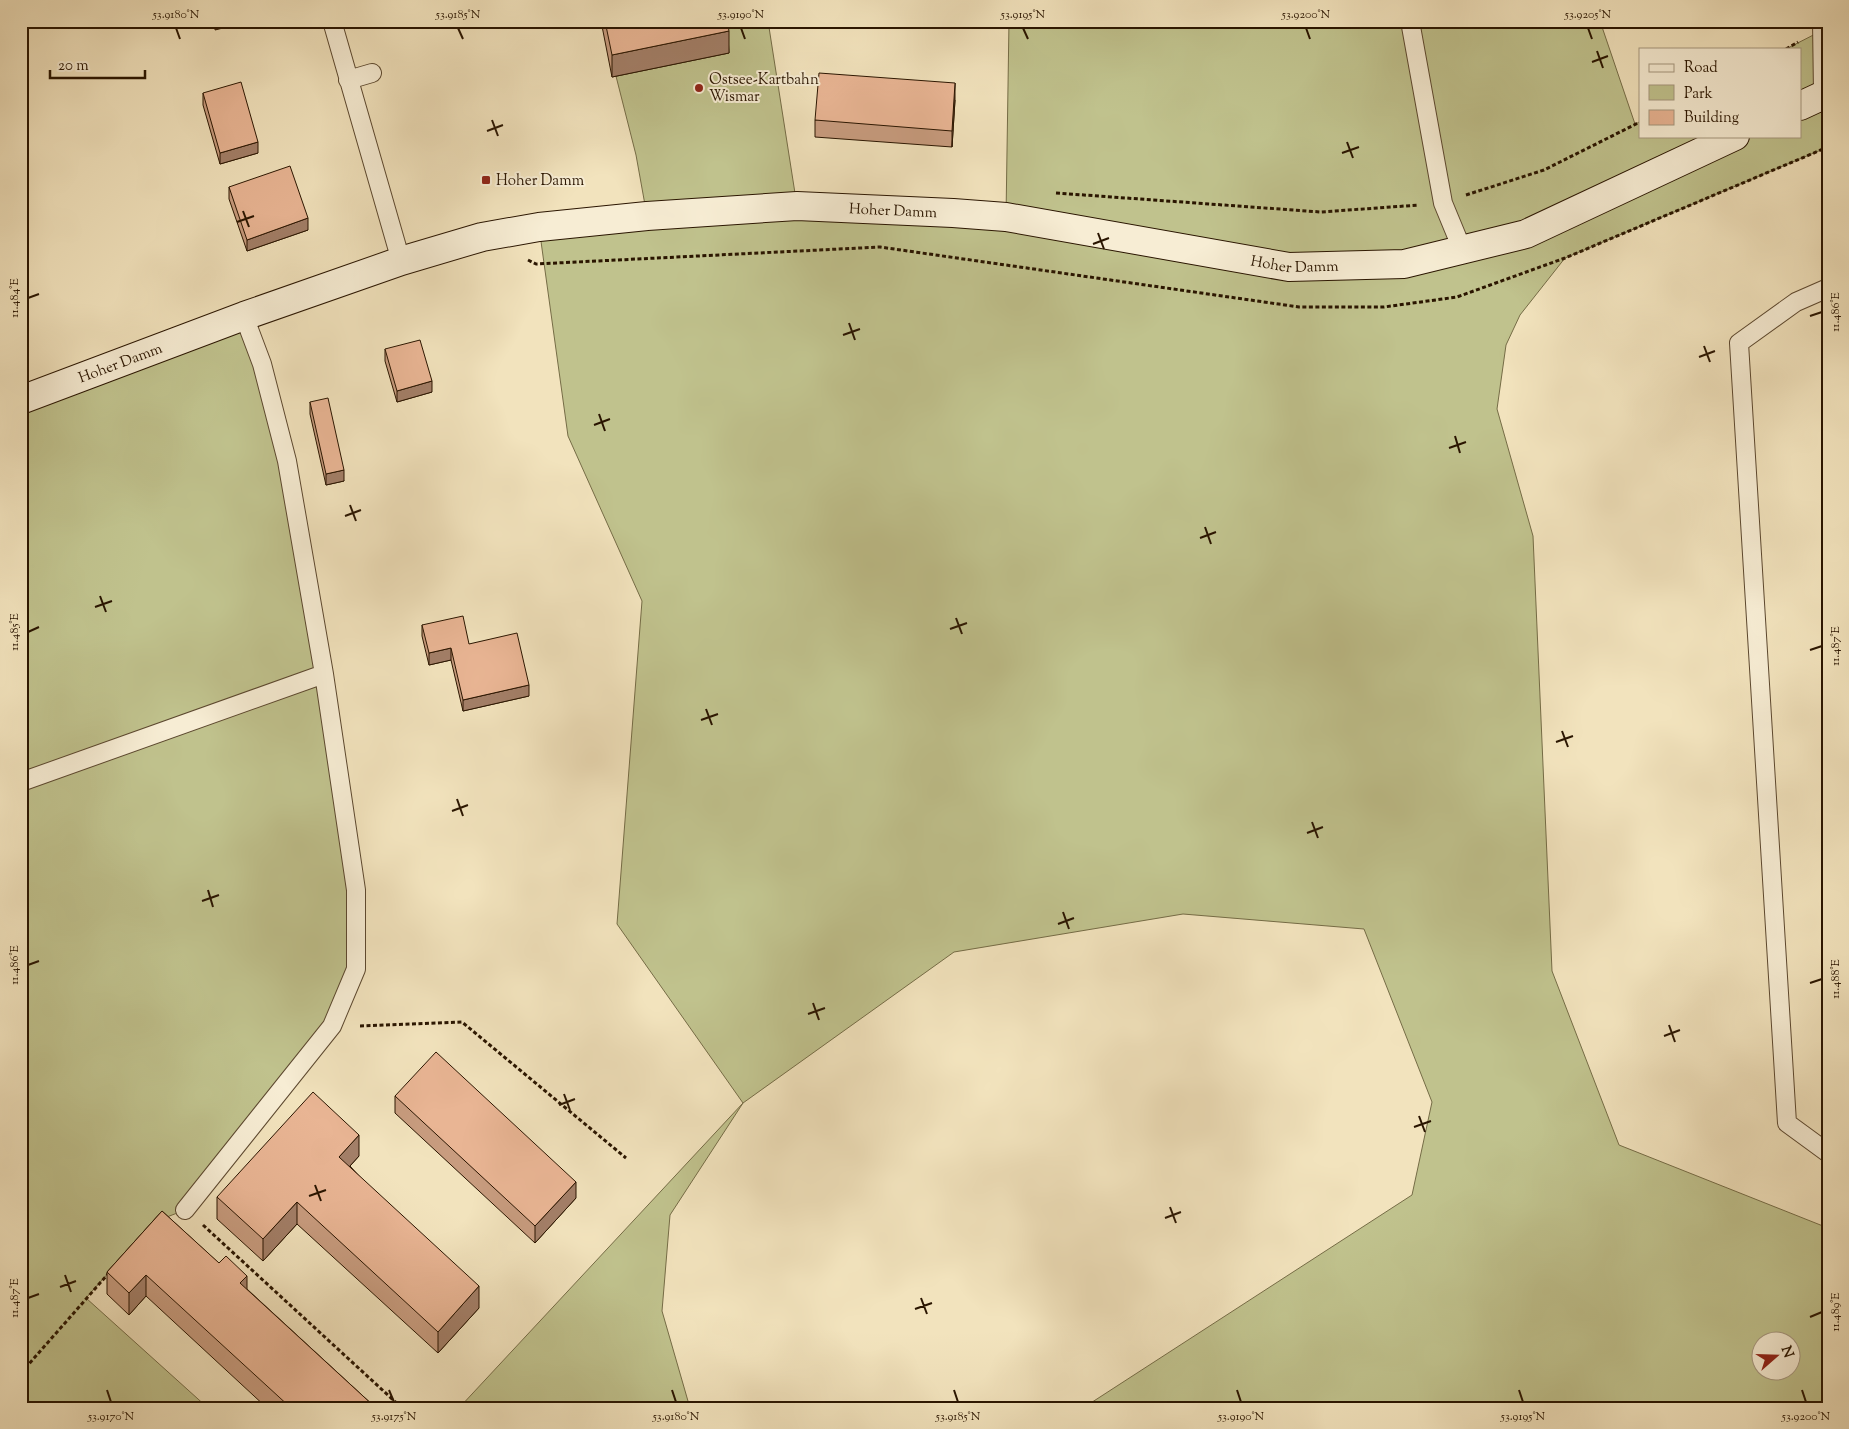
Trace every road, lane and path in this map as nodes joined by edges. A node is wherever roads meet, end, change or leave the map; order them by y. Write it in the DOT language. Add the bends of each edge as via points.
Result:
graph roads {
  1 [pos="332,21"];
  2 [pos="1410,21"];
  3 [pos="1826,21"];
  4 [pos="372,73"];
  5 [pos="348,80"];
  6 [pos="1828,93"];
  7 [pos="1802,105"];
  8 [pos="1639,122"];
  9 [pos="1731,138"];
  10 [pos="1085,194"];
  11 [pos="1442,203"];
  12 [pos="1462,249"];
  13 [pos="401,261"];
  14 [pos="1828,288"];
  15 [pos="244,316"];
  16 [pos="21,400"];
  17 [pos="324,674"];
  18 [pos="21,782"];
  19 [pos="332,1026"];
  20 [pos="1828,1153"];
  21 [pos="626,1158"];
  22 [pos="185,1210"];
  23 [pos="111,1271"];
  24 [pos="21,1373"];
  25 [pos="402,1408"];
  1 -- 5 [label="lane"];
  2 -- 11 [label="lane"];
  3 -- 6 [label="main road"];
  4 -- 5 [label="lane"];
  5 -- 13 [label="lane"];
  6 -- 7 [label="main road"];
  8 -- 11 [label="path" via="1544,170"];
  9 -- 12 [label="main road, Hoher Damm" via="1526,234"];
  10 -- 11 [label="path" via="1321,212"];
  11 -- 12 [label="lane"];
  12 -- 13 [label="main road, Hoher Damm" via="1404,264 1289,266 1006,217 797,206 539,227 482,237"];
  13 -- 15 [label="main road, Hoher Damm"];
  14 -- 20 [label="lane" via="1796,302 1739,343 1787,1123"];
  15 -- 16 [label="main road, Hoher Damm"];
  15 -- 17 [label="lane" via="262,364 287,461"];
  17 -- 18 [label="lane"];
  17 -- 19 [label="lane" via="356,890 356,970"];
  19 -- 21 [label="path" via="462,1022"];
  19 -- 22 [label="lane"];
  22 -- 25 [label="path"];
  23 -- 24 [label="path"];
}
